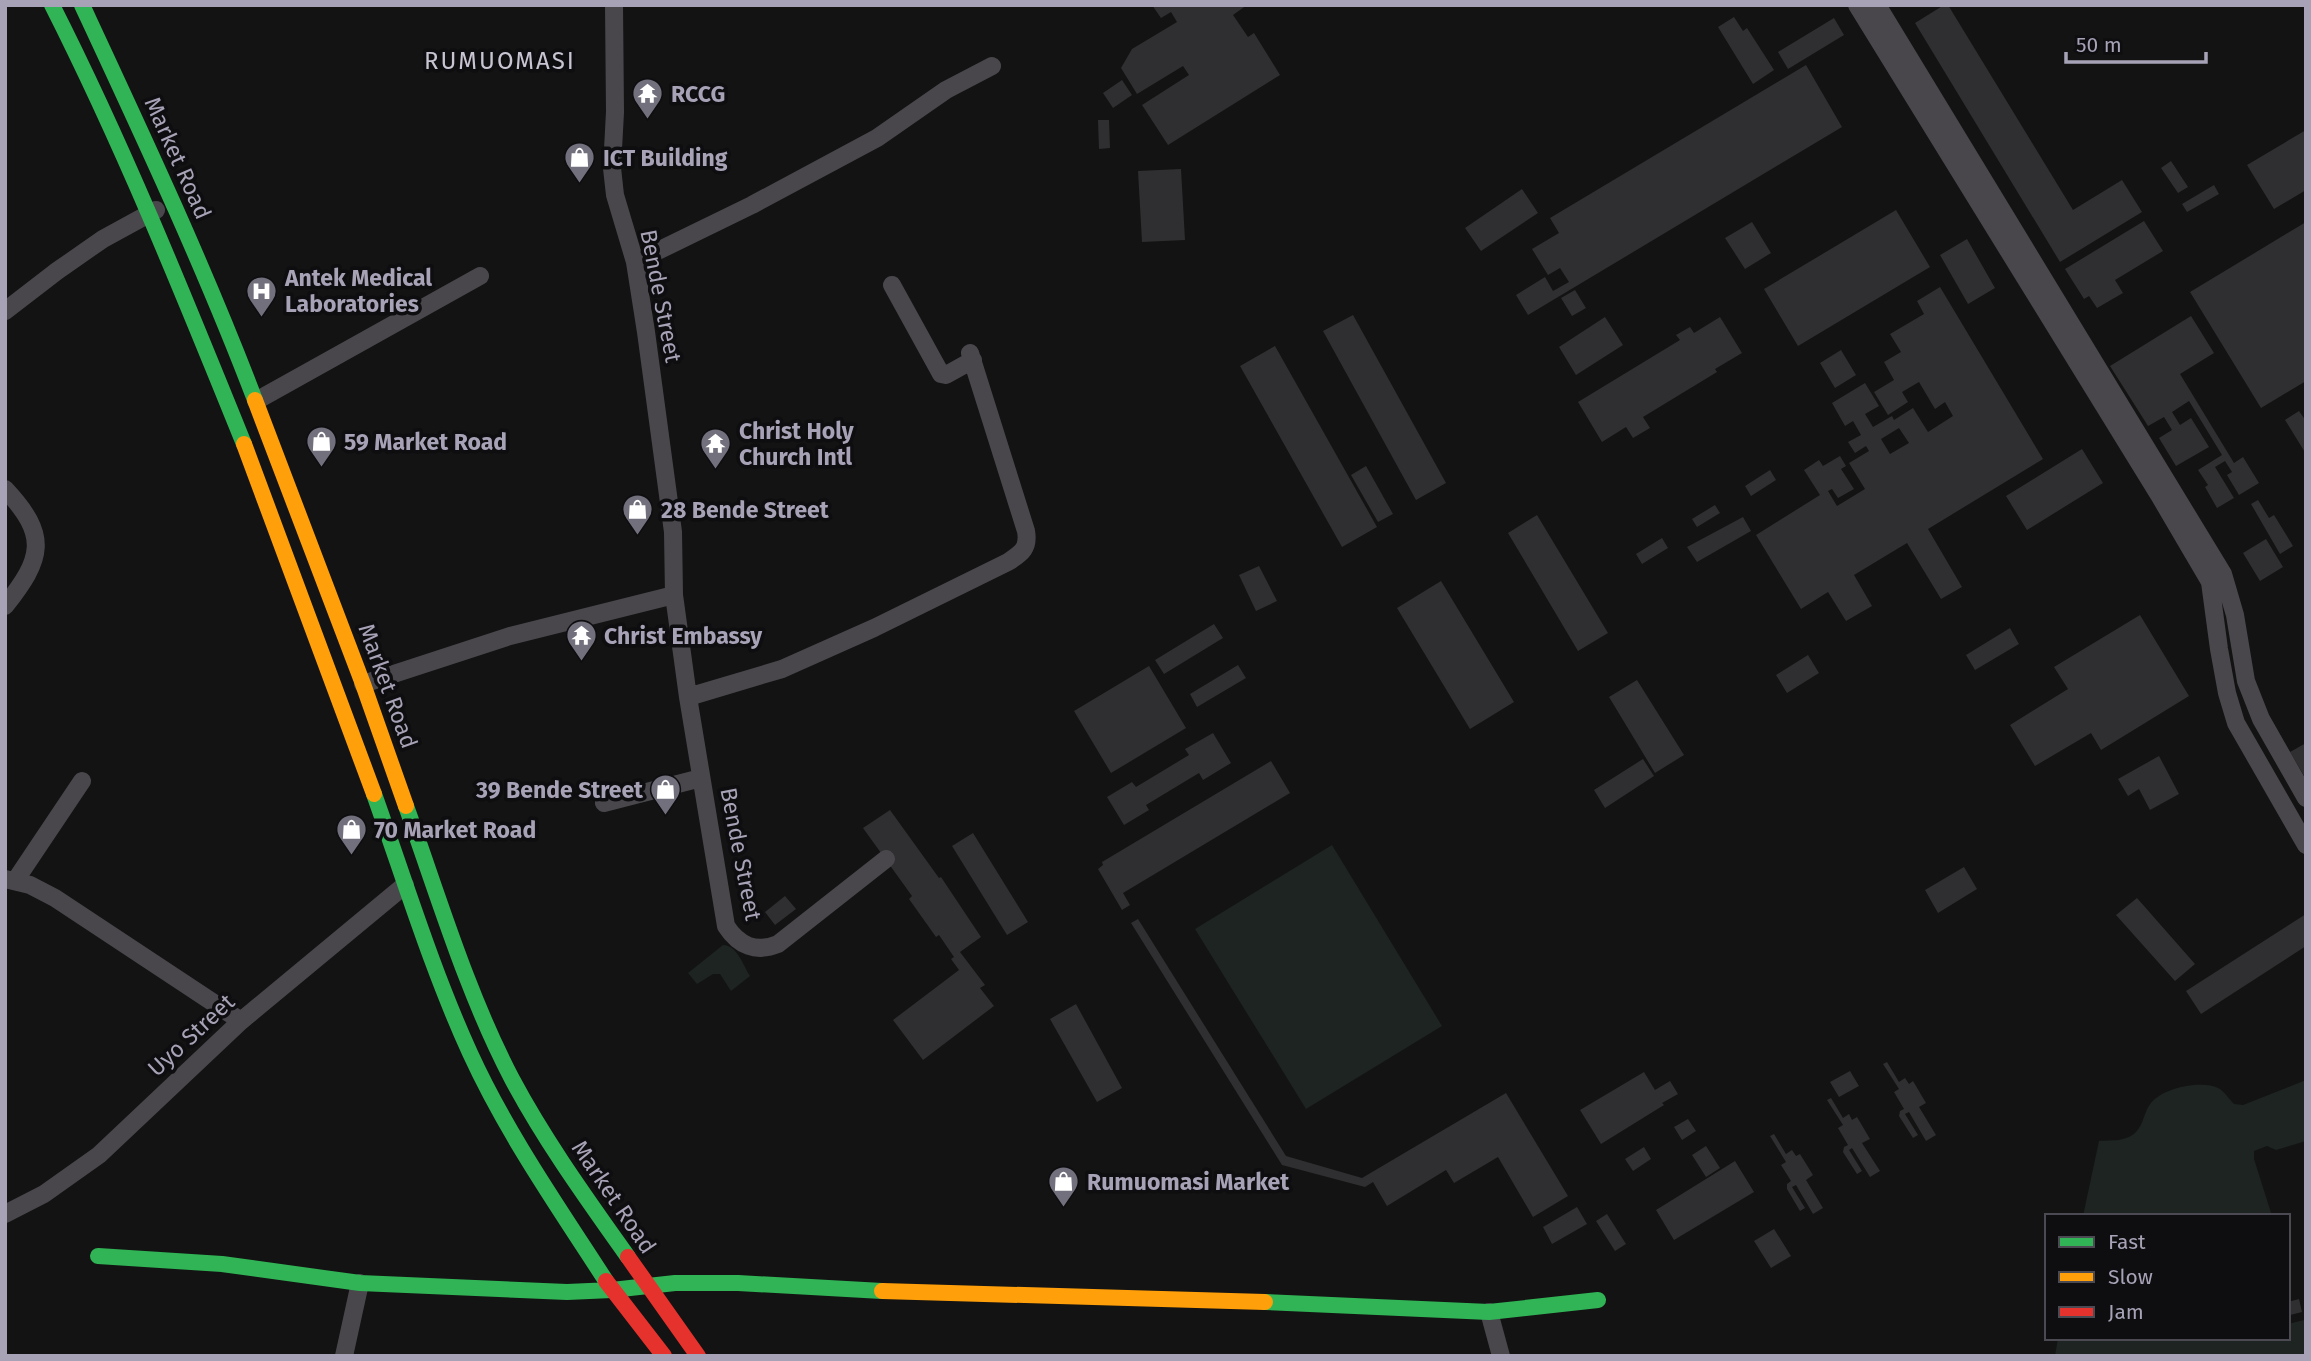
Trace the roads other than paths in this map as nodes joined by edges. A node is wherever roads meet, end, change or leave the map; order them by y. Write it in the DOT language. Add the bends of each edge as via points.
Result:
graph roads {
  1 [pos="52,5"];
  2 [pos="82,5"];
  3 [pos="614,5"];
  4 [pos="1857,5"];
  5 [pos="1877,5"];
  6 [pos="992,66"];
  7 [pos="173,200"];
  8 [pos="149,214"];
  9 [pos="635,262"];
  10 [pos="480,276"];
  11 [pos="892,285"];
  12 [pos="5,311"];
  13 [pos="256,401"];
  14 [pos="5,489"];
  15 [pos="674,595"];
  16 [pos="5,606"];
  17 [pos="363,684"];
  18 [pos="688,697"];
  19 [pos="701,778"];
  20 [pos="82,781"];
  21 [pos="2306,798"];
  22 [pos="604,803"];
  23 [pos="2306,845"];
  24 [pos="886,859"];
  25 [pos="10,880"];
  26 [pos="405,885"];
  27 [pos="241,1021"];
  28 [pos="5,1214"];
  29 [pos="98,1256"];
  30 [pos="360,1283"];
  31 [pos="646,1285"];
  32 [pos="612,1290"];
  33 [pos="1598,1300"];
  34 [pos="1489,1312"];
  35 [pos="344,1356"];
  36 [pos="664,1356"];
  37 [pos="698,1356"];
  38 [pos="1501,1356"];
  1 -- 8 [label="main road"];
  2 -- 7 [label="main road, Market Road"];
  3 -- 9 [label="street, Bende Street" via="612,168 615,195"];
  4 -- 23 [label="street" via="2210,582 2218,649 2236,723"];
  5 -- 21 [label="street" via="2223,574 2246,681 2260,719"];
  6 -- 9 [label="street" via="946,90 877,138"];
  7 -- 8 [label="street"];
  7 -- 13 [label="main road, Market Road"];
  8 -- 12 [label="street" via="103,239"];
  8 -- 26 [label="main road" via="248,454"];
  9 -- 15 [label="street, Bende Street" via="673,532"];
  10 -- 13 [label="street"];
  11 -- 18 [label="street" via="941,374 971,357 1027,546 1008,562 874,628 782,668"];
  13 -- 17 [label="main road, Market Road"];
  14 -- 16 [label="street" via="21,506 37,541 24,583"];
  15 -- 17 [label="street" via="510,636"];
  15 -- 18 [label="street, Bende Street"];
  17 -- 31 [label="main road, Market Road" via="464,969 507,1069 573,1179"];
  18 -- 19 [label="street, Bende Street"];
  19 -- 22 [label="street"];
  19 -- 24 [label="street, Bende Street" via="726,926 733,937 753,949 778,944"];
  20 -- 25 [label="street"];
  25 -- 27 [label="street" via="55,898"];
  26 -- 27 [label="street, Uyo Street"];
  26 -- 32 [label="main road" via="470,1053 496,1105"];
  27 -- 28 [label="street, Uyo Street" via="99,1155 44,1194"];
  29 -- 30 [label="main road" via="222,1264"];
  30 -- 32 [label="main road"];
  30 -- 35 [label="street"];
  31 -- 32 [label="main road"];
  31 -- 34 [label="main road" via="738,1283"];
  31 -- 37 [label="main road, Market Road"];
  32 -- 36 [label="main road"];
  33 -- 34 [label="main road"];
  34 -- 38 [label="street"];
}
